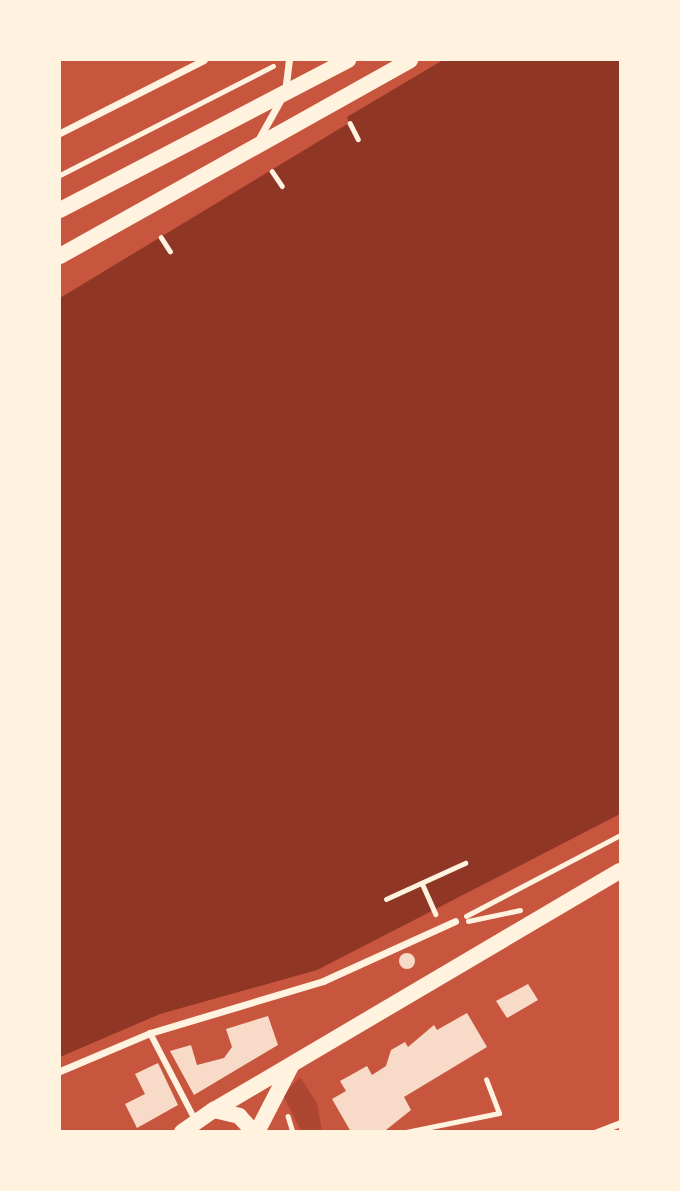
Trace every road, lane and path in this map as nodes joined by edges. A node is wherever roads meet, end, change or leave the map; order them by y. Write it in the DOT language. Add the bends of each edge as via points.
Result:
graph roads {
  1 [pos="204,60"];
  2 [pos="288,60"];
  3 [pos="348,60"];
  4 [pos="410,60"];
  5 [pos="285,92"];
  6 [pos="350,123"];
  7 [pos="60,133"];
  8 [pos="358,139"];
  9 [pos="253,149"];
  10 [pos="272,171"];
  11 [pos="60,175"];
  12 [pos="282,186"];
  13 [pos="60,210"];
  14 [pos="161,237"];
  15 [pos="170,251"];
  16 [pos="60,256"];
  17 [pos="621,835"];
  18 [pos="466,863"];
  19 [pos="621,871"];
  20 [pos="422,883"];
  21 [pos="386,899"];
  22 [pos="459,919"];
  23 [pos="528,922"];
  24 [pos="441,928"];
  25 [pos="150,1033"];
  26 [pos="295,1061"];
  27 [pos="60,1071"];
  28 [pos="486,1079"];
  29 [pos="214,1111"];
  30 [pos="194,1118"];
  31 [pos="621,1123"];
  32 [pos="182,1132"];
  33 [pos="256,1132"];
  34 [pos="406,1132"];
  35 [pos="597,1132"];
  1 -- 7 [label="street"];
  2 -- 5 [label="street"];
  2 -- 11 [label="path"];
  3 -- 5 [label="main road"];
  4 -- 9 [label="main road"];
  5 -- 9 [label="street"];
  5 -- 13 [label="main road"];
  6 -- 8 [label="path"];
  9 -- 16 [label="main road"];
  10 -- 12 [label="path"];
  14 -- 15 [label="path"];
  17 -- 22 [label="path"];
  18 -- 20 [label="path"];
  19 -- 23 [label="main road"];
  20 -- 21 [label="path"];
  20 -- 24 [label="path"];
  22 -- 23 [label="path" via="471,923 517,905"];
  22 -- 24 [label="street"];
  23 -- 26 [label="main road"];
  24 -- 25 [label="street" via="323,981"];
  25 -- 27 [label="street"];
  25 -- 30 [label="street"];
  26 -- 29 [label="main road"];
  26 -- 33 [label="main road"];
  28 -- 34 [label="lane" via="499,1112"];
  29 -- 30 [label="main road"];
  29 -- 33 [label="main road" via="239,1116"];
  30 -- 32 [label="main road"];
  31 -- 35 [label="street"];
}
